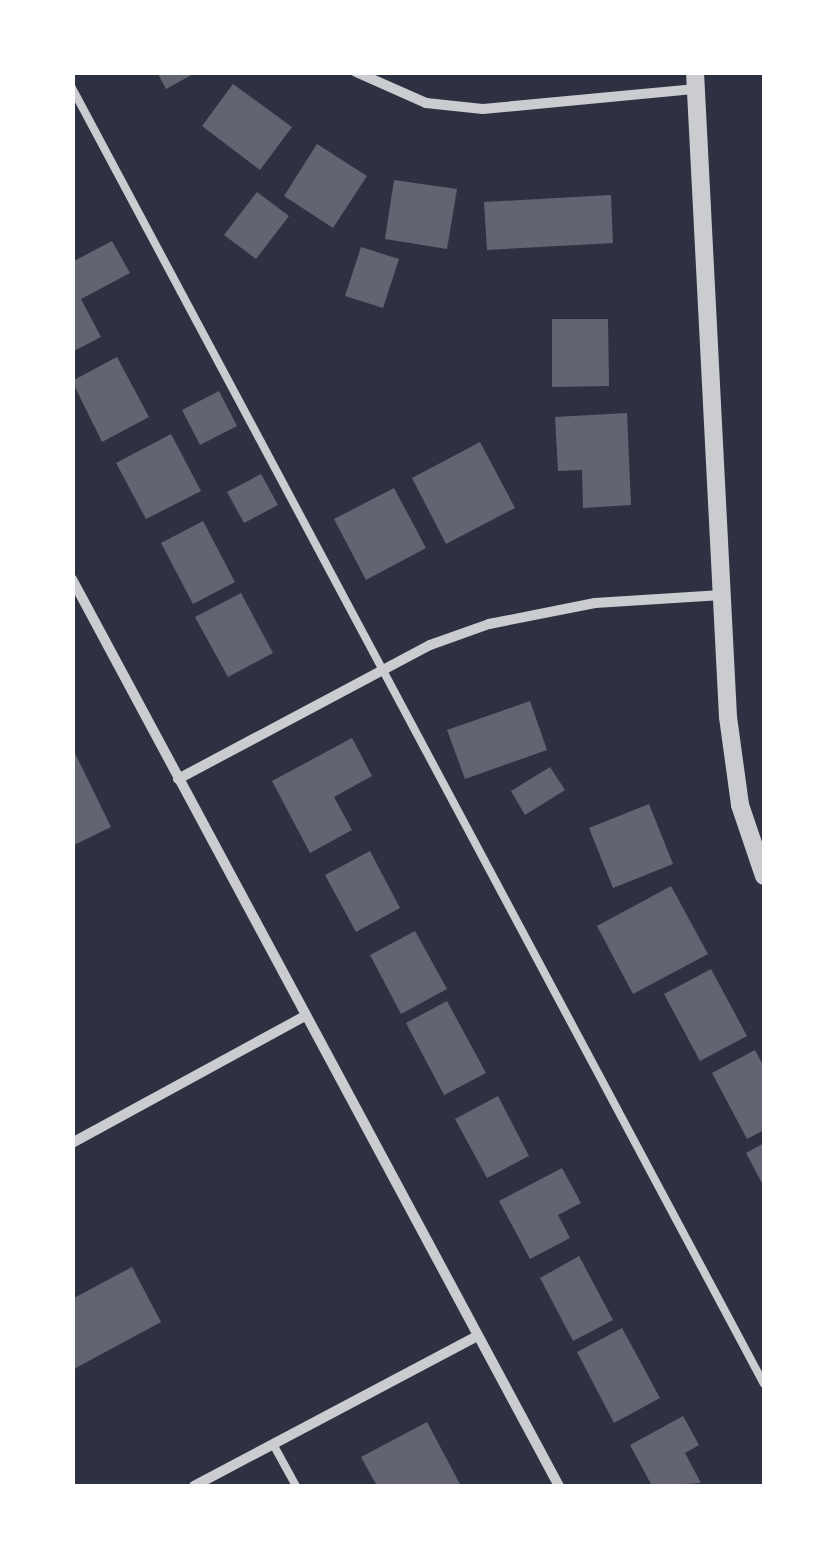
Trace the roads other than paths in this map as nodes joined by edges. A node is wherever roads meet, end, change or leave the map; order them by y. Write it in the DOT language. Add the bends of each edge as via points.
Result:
graph roads {
  1 [pos="356,72"];
  2 [pos="695,81"];
  3 [pos="72,88"];
  4 [pos="72,579"];
  5 [pos="722,594"];
  6 [pos="382,670"];
  7 [pos="178,779"];
  8 [pos="764,876"];
  9 [pos="305,1016"];
  10 [pos="72,1143"];
  11 [pos="477,1336"];
  12 [pos="764,1384"];
  13 [pos="273,1444"];
  14 [pos="194,1486"];
  15 [pos="296,1486"];
  16 [pos="559,1486"];
  1 -- 2 [label="street" via="426,103 483,109"];
  2 -- 5 [label="street"];
  3 -- 6 [label="lane"];
  4 -- 7 [label="street"];
  5 -- 6 [label="street" via="540,612 430,645"];
  5 -- 8 [label="street" via="732,756"];
  6 -- 7 [label="street"];
  6 -- 12 [label="lane"];
  7 -- 9 [label="street"];
  9 -- 10 [label="street"];
  9 -- 11 [label="street"];
  11 -- 13 [label="street"];
  11 -- 16 [label="street"];
  13 -- 14 [label="street"];
  13 -- 15 [label="lane"];
}
